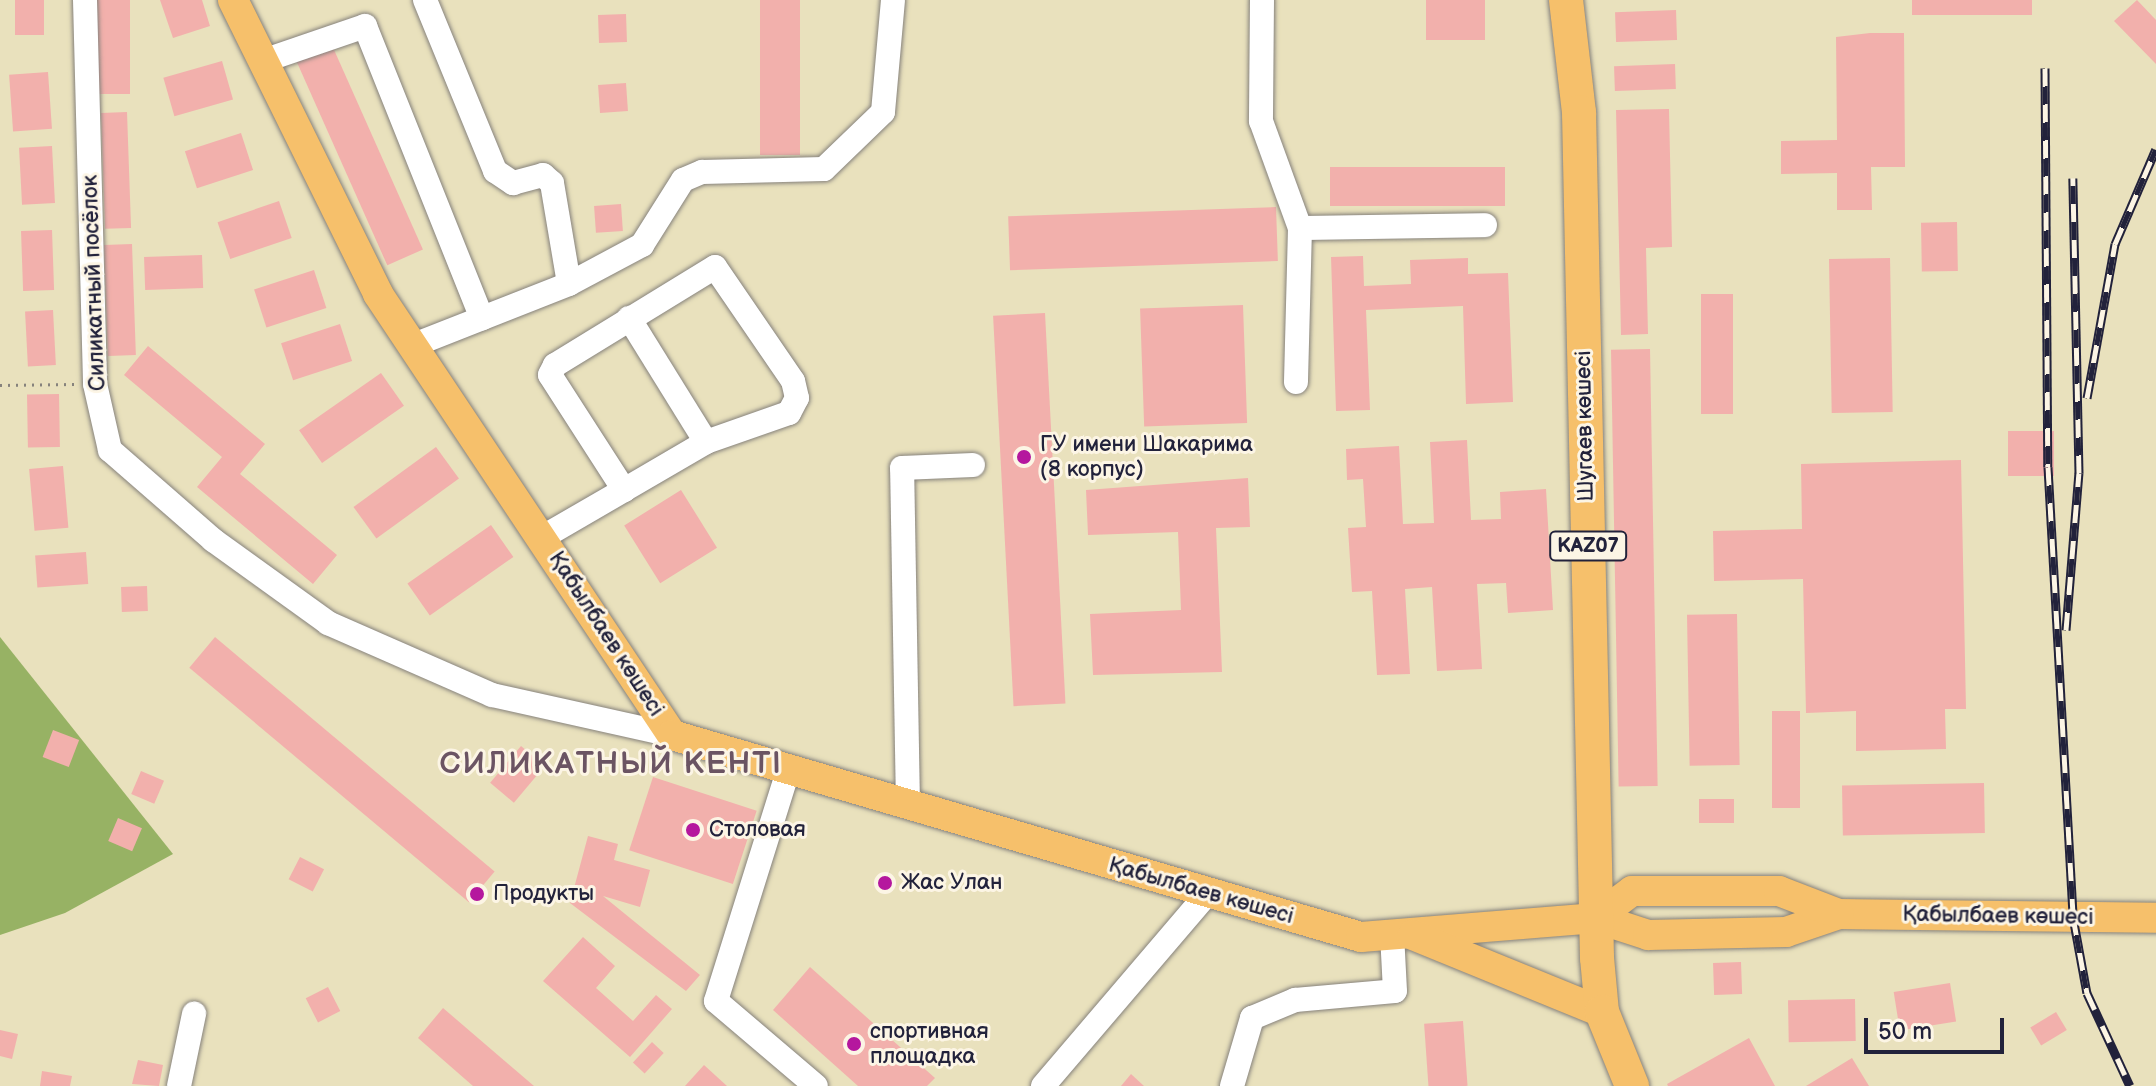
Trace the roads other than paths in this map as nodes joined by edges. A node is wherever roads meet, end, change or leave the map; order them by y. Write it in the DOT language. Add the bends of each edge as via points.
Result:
graph roads {
  1 [pos="85,0"];
  2 [pos="233,0"];
  3 [pos="425,0"];
  4 [pos="893,0"];
  5 [pos="1262,0"];
  6 [pos="1566,0"];
  7 [pos="263,61"];
  8 [pos="1485,225"];
  9 [pos="1300,228"];
  10 [pos="569,284"];
  11 [pos="629,318"];
  12 [pos="482,319"];
  13 [pos="414,345"];
  14 [pos="1296,382"];
  15 [pos="706,442"];
  16 [pos="973,465"];
  17 [pos="624,490"];
  18 [pos="543,537"];
  19 [pos="672,735"];
  20 [pos="788,771"];
  21 [pos="908,806"];
  22 [pos="1208,893"];
  23 [pos="1839,914"];
  24 [pos="1596,918"];
  25 [pos="2156,918"];
  26 [pos="1400,934"];
  27 [pos="1602,1012"];
  28 [pos="194,1014"];
  29 [pos="179,1086"];
  30 [pos="816,1086"];
  31 [pos="1043,1086"];
  32 [pos="1232,1086"];
  33 [pos="1632,1086"];
  1 -- 19 [label="street, Силикатный посёлок" via="95,384 110,450 213,540 328,623 492,695"];
  2 -- 7 [label="main road, Қабылбаев көшесі"];
  3 -- 10 [label="street" via="495,171 513,183 543,175 552,183"];
  4 -- 10 [label="street" via="883,112 857,142 824,169 702,172 683,180 642,245"];
  5 -- 9 [label="street" via="1261,121"];
  6 -- 24 [label="highway, Шугаев көшесі / KAZ07" via="1579,112"];
  7 -- 12 [label="street" via="365,26"];
  7 -- 13 [label="main road, Қабылбаев көшесі" via="378,294"];
  8 -- 9 [label="street"];
  9 -- 14 [label="street"];
  10 -- 12 [label="street"];
  11 -- 15 [label="street"];
  11 -- 15 [label="street" via="715,267 793,381 797,398 789,413"];
  11 -- 17 [label="street" via="550,375"];
  12 -- 13 [label="street"];
  13 -- 18 [label="main road, Қабылбаев көшесі" via="462,430"];
  15 -- 17 [label="street"];
  16 -- 21 [label="street" via="902,468"];
  17 -- 18 [label="street"];
  18 -- 19 [label="main road, Қабылбаев көшесі"];
  19 -- 20 [label="main road, Қабылбаев көшесі"];
  20 -- 21 [label="main road, Қабылбаев көшесі"];
  20 -- 30 [label="street" via="716,1001"];
  21 -- 22 [label="main road, Қабылбаев көшесі"];
  22 -- 26 [label="main road, Қабылбаев көшесі" via="1361,937"];
  22 -- 31 [label="street"];
  23 -- 24 [label="main road, Қабылбаев көшесі" via="1786,932 1664,934"];
  23 -- 24 [label="main road, Қабылбаев көшесі" via="1779,891 1632,891"];
  23 -- 25 [label="main road, Қабылбаев көшесі"];
  24 -- 26 [label="main road, Қабылбаев көшесі"];
  24 -- 27 [label="highway, Шугаев көшесі / KAZ07"];
  26 -- 27 [label="main road"];
  26 -- 32 [label="street" via="1395,991 1295,1000 1252,1018"];
  27 -- 33 [label="highway, Шугаев көшесі / KAZ07"];
  28 -- 29 [label="street"];
}
